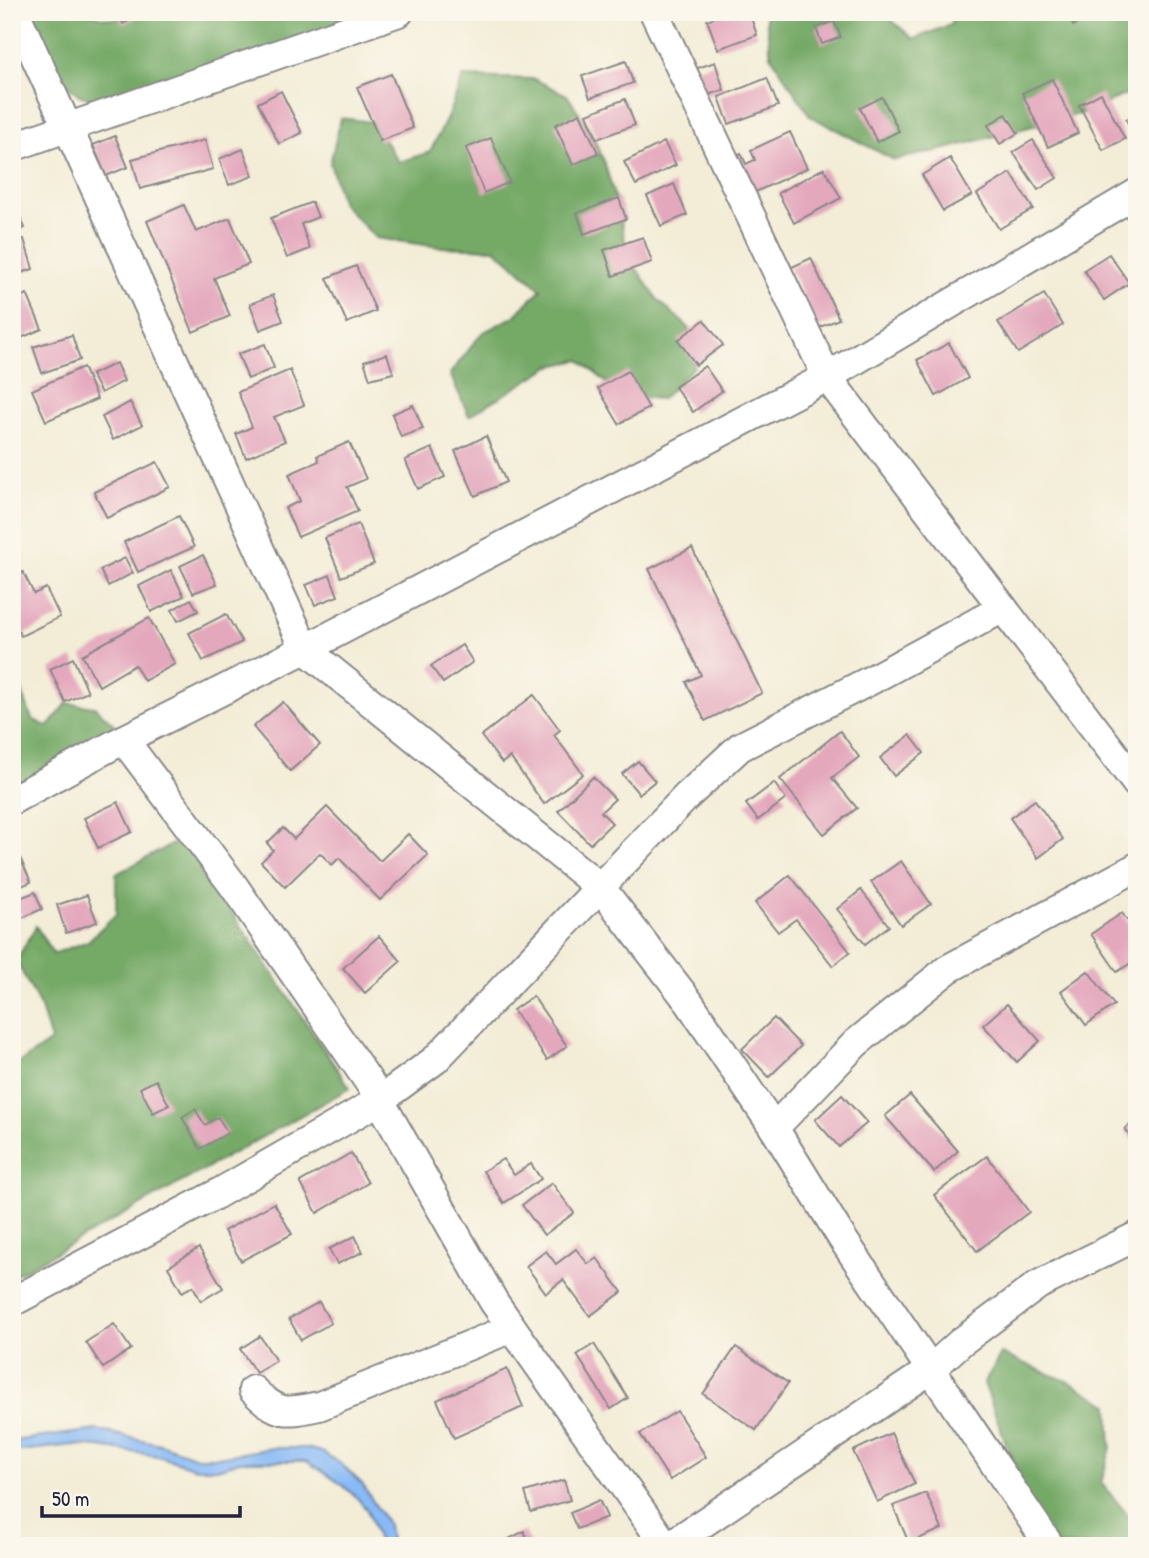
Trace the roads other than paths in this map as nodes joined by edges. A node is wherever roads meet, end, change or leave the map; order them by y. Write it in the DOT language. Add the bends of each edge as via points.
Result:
graph roads {
  1 [pos="15,12"];
  2 [pos="400,12"];
  3 [pos="654,12"];
  4 [pos="68,127"];
  5 [pos="12,147"];
  6 [pos="1137,194"];
  7 [pos="828,377"];
  8 [pos="1003,608"];
  9 [pos="305,649"];
  10 [pos="124,740"];
  11 [pos="1137,784"];
  12 [pos="12,800"];
  13 [pos="1137,867"];
  14 [pos="601,888"];
  15 [pos="380,1100"];
  16 [pos="774,1128"];
  17 [pos="1137,1236"];
  18 [pos="12,1302"];
  19 [pos="512,1328"];
  20 [pos="930,1370"];
  21 [pos="253,1390"];
  22 [pos="667,1546"];
  23 [pos="1050,1546"];
  1 -- 4 [label="street"];
  2 -- 4 [label="street"];
  3 -- 7 [label="street"];
  4 -- 5 [label="street"];
  4 -- 9 [label="street"];
  6 -- 7 [label="street"];
  7 -- 8 [label="street"];
  7 -- 9 [label="street"];
  8 -- 11 [label="street"];
  8 -- 14 [label="street" via="740,747"];
  9 -- 10 [label="street"];
  9 -- 14 [label="street"];
  10 -- 12 [label="street"];
  10 -- 15 [label="street" via="233,885"];
  13 -- 16 [label="street" via="948,969 856,1043"];
  14 -- 15 [label="street" via="435,1060"];
  14 -- 16 [label="street" via="689,1002"];
  15 -- 18 [label="street" via="217,1194"];
  15 -- 19 [label="street"];
  16 -- 20 [label="street"];
  17 -- 20 [label="street" via="1038,1285"];
  19 -- 21 [label="street" via="319,1406 292,1412 269,1406"];
  19 -- 22 [label="street"];
  20 -- 22 [label="street"];
  20 -- 23 [label="street"];
}
